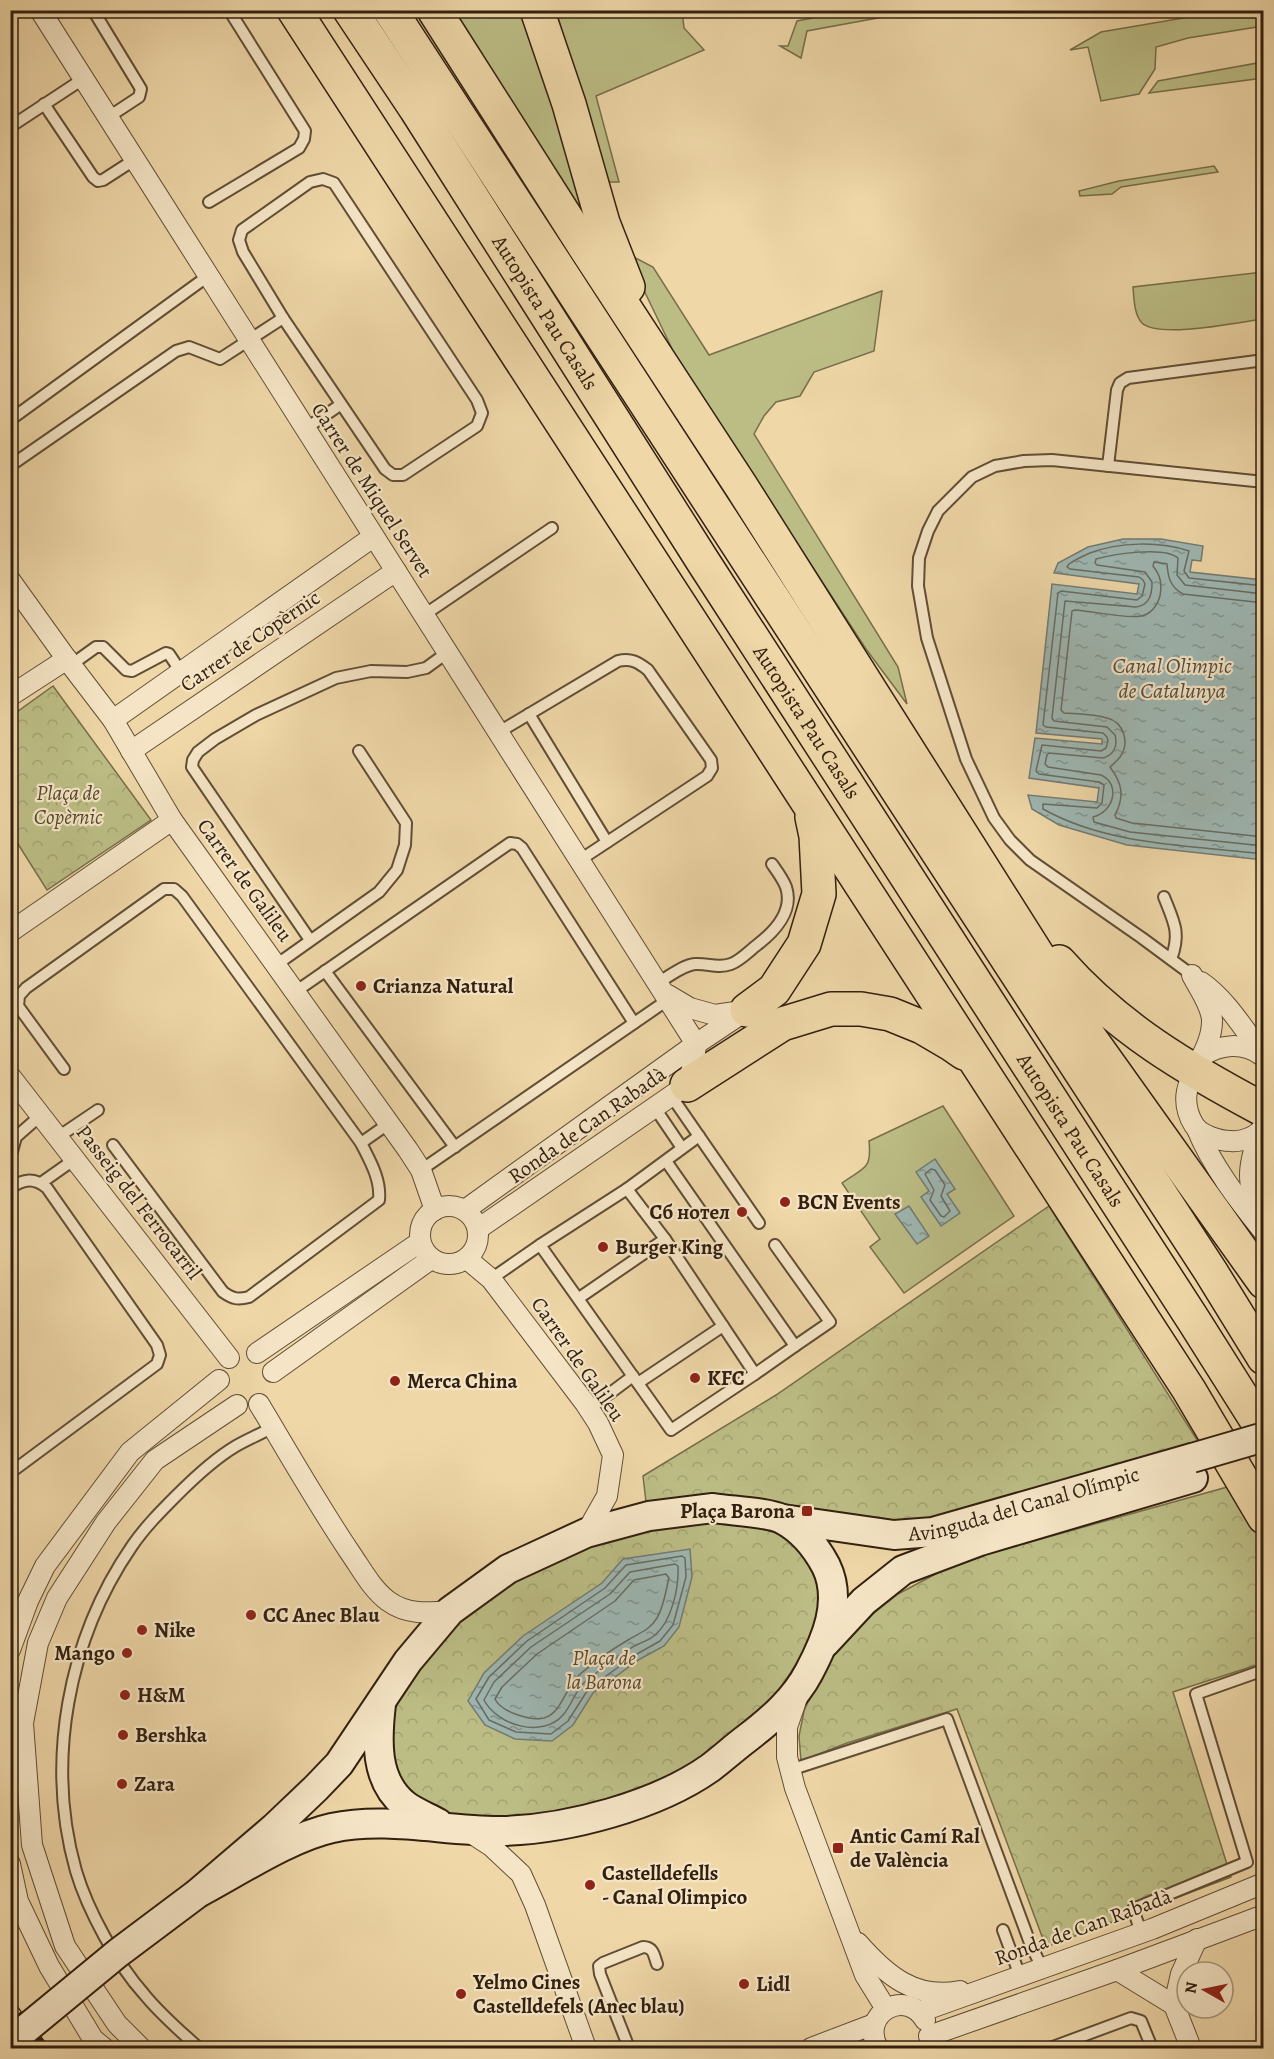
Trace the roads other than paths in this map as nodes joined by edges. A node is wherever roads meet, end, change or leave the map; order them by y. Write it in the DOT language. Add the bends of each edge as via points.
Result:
graph roads {
  1 [pos="40,10"];
  2 [pos="93,10"];
  3 [pos="229,10"];
  4 [pos="294,10"];
  5 [pos="350,10"];
  6 [pos="390,10"];
  7 [pos="401,10"];
  8 [pos="434,10"];
  9 [pos="537,10"];
  10 [pos="83,79"];
  11 [pos="44,105"];
  12 [pos="107,118"];
  13 [pos="461,121"];
  14 [pos="10,127"];
  15 [pos="134,160"];
  16 [pos="209,202"];
  17 [pos="207,276"];
  18 [pos="283,318"];
  19 [pos="249,342"];
  20 [pos="654,353"];
  21 [pos="1263,360"];
  22 [pos="340,405"];
  23 [pos="10,420"];
  24 [pos="304,429"];
  25 [pos="10,466"];
  26 [pos="1108,466"];
  27 [pos="1263,482"];
  28 [pos="552,528"];
  29 [pos="373,537"];
  30 [pos="396,571"];
  31 [pos="10,580"];
  32 [pos="424,615"];
  33 [pos="448,652"];
  34 [pos="69,662"];
  35 [pos="182,672"];
  36 [pos="10,696"];
  37 [pos="529,714"];
  38 [pos="113,720"];
  39 [pos="499,732"];
  40 [pos="130,751"];
  41 [pos="359,751"];
  42 [pos="810,807"];
  43 [pos="172,820"];
  44 [pos="608,842"];
  45 [pos="580,860"];
  46 [pos="772,864"];
  47 [pos="983,867"];
  48 [pos="1164,897"];
  49 [pos="10,932"];
  50 [pos="310,940"];
  51 [pos="1172,959"];
  52 [pos="276,965"];
  53 [pos="326,971"];
  54 [pos="1192,975"];
  55 [pos="295,992"];
  56 [pos="665,992"];
  57 [pos="747,1010"];
  58 [pos="634,1023"];
  59 [pos="696,1044"];
  60 [pos="1263,1057"];
  61 [pos="1198,1063"];
  62 [pos="977,1065"];
  63 [pos="64,1069"];
  64 [pos="10,1076"];
  65 [pos="680,1090"];
  66 [pos="656,1108"];
  67 [pos="99,1110"];
  68 [pos="41,1115"];
  69 [pos="1262,1123"];
  70 [pos="388,1124"];
  71 [pos="1197,1129"];
  72 [pos="13,1134"];
  73 [pos="699,1136"];
  74 [pos="57,1137"];
  75 [pos="361,1143"];
  76 [pos="113,1145"];
  77 [pos="455,1147"];
  78 [pos="682,1148"];
  79 [pos="10,1159"];
  80 [pos="75,1159"];
  81 [pos="666,1161"];
  82 [pos="1257,1169"];
  83 [pos="421,1170"];
  84 [pos="41,1183"];
  85 [pos="10,1188"];
  86 [pos="627,1189"];
  87 [pos="1259,1203"];
  88 [pos="435,1210"];
  89 [pos="465,1210"];
  90 [pos="759,1222"];
  91 [pos="1263,1224"];
  92 [pos="478,1228"];
  93 [pos="1263,1232"];
  94 [pos="665,1239"];
  95 [pos="420,1242"];
  96 [pos="540,1245"];
  97 [pos="775,1245"];
  98 [pos="431,1259"];
  99 [pos="467,1259"];
  100 [pos="491,1280"];
  101 [pos="1263,1282"];
  102 [pos="579,1298"];
  103 [pos="723,1326"];
  104 [pos="795,1346"];
  105 [pos="257,1353"];
  106 [pos="229,1358"];
  107 [pos="1263,1358"];
  108 [pos="273,1372"];
  109 [pos="755,1374"];
  110 [pos="635,1379"];
  111 [pos="219,1380"];
  112 [pos="259,1404"];
  113 [pos="237,1405"];
  114 [pos="589,1409"];
  115 [pos="273,1427"];
  116 [pos="1263,1432"];
  117 [pos="1263,1437"];
  118 [pos="1263,1458"];
  119 [pos="1193,1468"];
  120 [pos="10,1473"];
  121 [pos="1263,1517"];
  122 [pos="781,1519"];
  123 [pos="586,1533"];
  124 [pos="450,1611"];
  125 [pos="10,1612"];
  126 [pos="13,1641"];
  127 [pos="823,1645"];
  128 [pos="1263,1670"];
  129 [pos="800,1690"];
  130 [pos="381,1702"];
  131 [pos="790,1770"];
  132 [pos="455,1828"];
  133 [pos="10,1864"];
  134 [pos="1263,1883"];
  135 [pos="198,1893"];
  136 [pos="1263,1916"];
  137 [pos="1004,1930"];
  138 [pos="1141,1932"];
  139 [pos="851,1935"];
  140 [pos="1197,1939"];
  141 [pos="657,1964"];
  142 [pos="1042,1968"];
  143 [pos="1117,1970"];
  144 [pos="1020,1976"];
  145 [pos="995,1984"];
  146 [pos="1174,2005"];
  147 [pos="918,2011"];
  148 [pos="880,2017"];
  149 [pos="10,2042"];
  150 [pos="926,2042"];
  151 [pos="104,2049"];
  152 [pos="141,2049"];
  153 [pos="199,2049"];
  154 [pos="586,2049"];
  155 [pos="628,2049"];
  156 [pos="812,2049"];
  157 [pos="878,2049"];
  158 [pos="1050,2049"];
  159 [pos="1152,2049"];
  160 [pos="1191,2049"];
  1 -- 10 [label="street, Carrer de Miquel Servet"];
  2 -- 12 [label="lane" via="141,88 139,97"];
  3 -- 16 [label="lane" via="305,130 299,148"];
  4 -- 42 [label="highway"];
  5 -- 116 [label="highway, Autopista Pau Casals"];
  6 -- 13 [label="highway, Autopista Pau Casals"];
  7 -- 13 [label="highway"];
  8 -- 20 [label="highway"];
  9 -- 20 [label="highway" via="603,223"];
  10 -- 11 [label="lane"];
  10 -- 12 [label="street, Carrer de Miquel Servet"];
  11 -- 14 [label="lane"];
  11 -- 15 [label="lane" via="98,181"];
  12 -- 15 [label="street, Carrer de Miquel Servet"];
  13 -- 107 [label="highway, Autopista Pau Casals" via="1041,1009"];
  15 -- 17 [label="street, Carrer de Miquel Servet"];
  17 -- 19 [label="street, Carrer de Miquel Servet"];
  17 -- 23 [label="lane"];
  18 -- 19 [label="lane"];
  18 -- 22 [label="lane"];
  18 -- 22 [label="lane" via="239,240 242,230 310,182 323,179 334,183 482,413 477,426 403,475 393,475"];
  19 -- 24 [label="street, Carrer de Miquel Servet"];
  19 -- 25 [label="lane" via="220,359 189,347 176,351"];
  20 -- 47 [label="highway"];
  21 -- 26 [label="lane" via="1128,378 1120,383"];
  22 -- 24 [label="lane"];
  24 -- 29 [label="street, Carrer de Miquel Servet"];
  26 -- 27 [label="lane"];
  26 -- 51 [label="lane" via="1024,461 995,466 972,477 938,511 928,531 920,558 921,611 966,759 994,819 1030,860"];
  28 -- 32 [label="lane"];
  29 -- 30 [label="street, Carrer de Miquel Servet"];
  29 -- 35 [label="street, Carrer de Copèrnic"];
  30 -- 32 [label="street, Carrer de Miquel Servet"];
  30 -- 40 [label="street, Carrer de Copèrnic"];
  31 -- 34 [label="street, Carrer de Galileu"];
  32 -- 33 [label="street, Carrer de Miquel Servet"];
  33 -- 39 [label="street, Carrer de Miquel Servet"];
  33 -- 50 [label="lane" via="426,668 371,671 336,678 256,715 215,739 193,760 192,766"];
  34 -- 35 [label="lane" via="103,647 126,670 132,671 166,653"];
  34 -- 36 [label="street"];
  34 -- 38 [label="street, Carrer de Galileu"];
  35 -- 38 [label="street, Carrer de Copèrnic"];
  37 -- 39 [label="lane"];
  37 -- 44 [label="lane"];
  37 -- 44 [label="lane" via="618,661 628,659 648,670 711,760 707,776"];
  38 -- 40 [label="street, Carrer de Galileu"];
  39 -- 45 [label="street, Carrer de Miquel Servet"];
  40 -- 43 [label="street, Carrer de Galileu"];
  41 -- 50 [label="lane" via="406,823 405,845 397,870 379,892"];
  42 -- 57 [label="highway" via="819,894 804,944 774,990"];
  42 -- 62 [label="highway"];
  43 -- 49 [label="street"];
  43 -- 52 [label="street, Carrer de Galileu"];
  44 -- 45 [label="lane"];
  45 -- 56 [label="street, Carrer de Miquel Servet"];
  46 -- 56 [label="lane" via="788,895 786,908 772,933 735,963 722,967 687,966"];
  47 -- 61 [label="highway" via="1081,987 1134,1033"];
  47 -- 101 [label="highway" via="1090,1038"];
  48 -- 51 [label="lane" via="1176,928"];
  50 -- 52 [label="lane"];
  51 -- 54 [label="lane"];
  52 -- 55 [label="street, Carrer de Galileu"];
  53 -- 55 [label="lane"];
  53 -- 58 [label="lane" via="510,843 517,844"];
  53 -- 77 [label="lane"];
  54 -- 60 [label="street" via="1209,988"];
  54 -- 61 [label="street" via="1212,1021 1209,1042"];
  55 -- 70 [label="street, Carrer de Galileu"];
  56 -- 57 [label="street, Carrer de Miquel Servet" via="690,1008 715,1015"];
  56 -- 58 [label="lane"];
  56 -- 59 [label="street, Carrer de Miquel Servet"];
  57 -- 59 [label="street, Ronda de Can Rabadà"];
  58 -- 77 [label="lane"];
  59 -- 65 [label="street, Ronda de Can Rabadà" via="694,1062"];
  59 -- 89 [label="street, Ronda de Can Rabadà"];
  60 -- 61 [label="street" via="1236,1046 1217,1049"];
  61 -- 69 [label="highway"];
  61 -- 71 [label="street" via="1186,1099 1187,1112"];
  62 -- 65 [label="highway" via="922,1027 890,1014 831,1009 782,1024"];
  62 -- 121 [label="highway" via="1189,1390"];
  63 -- 75 [label="lane" via="18,1006 19,996 164,889 174,889"];
  64 -- 68 [label="street, Passeig del Ferrocarril"];
  65 -- 66 [label="street, Ronda de Can Rabadà"];
  65 -- 73 [label="lane"];
  66 -- 78 [label="lane"];
  66 -- 92 [label="street, Ronda de Can Rabadà"];
  67 -- 74 [label="lane"];
  68 -- 72 [label="lane"];
  68 -- 74 [label="street, Passeig del Ferrocarril"];
  69 -- 71 [label="street" via="1238,1141 1227,1141"];
  69 -- 82 [label="street"];
  70 -- 75 [label="lane"];
  70 -- 83 [label="street, Carrer de Galileu"];
  71 -- 93 [label="street" via="1217,1167"];
  72 -- 79 [label="lane"];
  73 -- 78 [label="lane"];
  73 -- 90 [label="lane"];
  74 -- 80 [label="street, Passeig del Ferrocarril"];
  75 -- 76 [label="lane" via="377,1178 379,1200 249,1297 239,1299 223,1292"];
  77 -- 83 [label="lane"];
  78 -- 81 [label="lane"];
  80 -- 84 [label="lane"];
  80 -- 106 [label="street, Passeig del Ferrocarril"];
  81 -- 86 [label="lane"];
  81 -- 104 [label="lane"];
  82 -- 87 [label="street" via="1249,1182"];
  83 -- 88 [label="street, Carrer de Galileu"];
  84 -- 85 [label="lane" via="21,1180"];
  84 -- 120 [label="lane" via="160,1355 157,1364"];
  86 -- 94 [label="lane"];
  86 -- 96 [label="lane"];
  87 -- 91 [label="street"];
  88 -- 89 [label="street" via="451,1205"];
  88 -- 95 [label="street" via="421,1225"];
  89 -- 92 [label="street"];
  92 -- 99 [label="street" via="478,1244"];
  94 -- 102 [label="lane"];
  94 -- 103 [label="lane"];
  95 -- 98 [label="street"];
  95 -- 105 [label="street"];
  96 -- 100 [label="lane"];
  96 -- 102 [label="lane"];
  97 -- 104 [label="lane" via="830,1322"];
  98 -- 99 [label="street" via="447,1265"];
  98 -- 108 [label="street"];
  99 -- 100 [label="street, Carrer de Galileu"];
  100 -- 114 [label="street, Carrer de Galileu"];
  102 -- 110 [label="lane"];
  103 -- 109 [label="lane"];
  103 -- 110 [label="lane"];
  104 -- 109 [label="lane"];
  105 -- 106 [label="street" via="245,1351"];
  105 -- 108 [label="street" via="268,1361"];
  106 -- 111 [label="street"];
  108 -- 112 [label="street" via="274,1386"];
  109 -- 110 [label="lane" via="671,1430"];
  110 -- 114 [label="lane"];
  111 -- 113 [label="street" via="223,1393"];
  111 -- 126 [label="street" via="130,1452 45,1566"];
  112 -- 113 [label="street"];
  112 -- 115 [label="street"];
  113 -- 152 [label="street" via="155,1460 106,1521 57,1598 38,1643 23,1723 32,1845 65,1946 117,2024"];
  114 -- 123 [label="street, Carrer de Galileu" via="613,1455 607,1496"];
  115 -- 124 [label="street" via="324,1514 388,1601 405,1610"];
  115 -- 153 [label="lane" via="235,1447 199,1474 151,1521 132,1546 93,1618 75,1668 68,1704 63,1800 76,1872 93,1914 120,1962 143,1994"];
  117 -- 119 [label="street, Avinguda del Canal Olímpic, bridge"];
  118 -- 119 [label="street, Avinguda del Canal Olímpic"];
  119 -- 122 [label="street, Avinguda del Canal Olímpic" via="925,1533 894,1535"];
  119 -- 127 [label="street, Avinguda del Canal Olímpic" via="903,1570 864,1601"];
  122 -- 123 [label="street" via="713,1508 649,1516"];
  122 -- 127 [label="street" via="814,1546 831,1582 832,1613"];
  123 -- 124 [label="street" via="508,1569"];
  124 -- 130 [label="street" via="408,1661"];
  125 -- 126 [label="street"];
  127 -- 129 [label="street"];
  128 -- 138 [label="lane" via="1196,1694 1247,1862 1133,1909"];
  129 -- 131 [label="street" via="787,1727"];
  129 -- 132 [label="street" via="708,1769 637,1804 573,1822 503,1831"];
  130 -- 132 [label="street" via="377,1741 380,1766 392,1791 405,1804"];
  130 -- 135 [label="street" via="339,1764 274,1828"];
  131 -- 139 [label="street"];
  131 -- 142 [label="lane" via="947,1719"];
  132 -- 135 [label="street" via="368,1822 329,1828 288,1844"];
  132 -- 154 [label="street" via="491,1846 521,1874"];
  133 -- 151 [label="street" via="18,1901 49,1966 93,2039"];
  134 -- 138 [label="street, Ronda de Can Rabadà"];
  135 -- 149 [label="street, bridge"];
  136 -- 140 [label="street"];
  137 -- 144 [label="lane"];
  138 -- 142 [label="street, Ronda de Can Rabadà"];
  138 -- 143 [label="street" via="1126,1946"];
  139 -- 145 [label="street" via="878,1966 909,1986 943,1994"];
  139 -- 148 [label="street"];
  140 -- 143 [label="street"];
  140 -- 146 [label="street" via="1181,1974"];
  141 -- 155 [label="lane" via="652,1950 643,1947 599,1966"];
  142 -- 144 [label="street, Ronda de Can Rabadà"];
  143 -- 146 [label="street"];
  143 -- 150 [label="street"];
  144 -- 145 [label="street, Ronda de Can Rabadà"];
  145 -- 147 [label="street, Ronda de Can Rabadà"];
  146 -- 160 [label="street"];
  147 -- 148 [label="street, Ronda de Can Rabadà" via="902,2005"];
  147 -- 150 [label="street" via="928,2026"];
  148 -- 156 [label="street, Ronda de Can Rabadà"];
  148 -- 157 [label="street" via="874,2040"];
  158 -- 159 [label="lane" via="1131,2018 1141,2021"];
}
